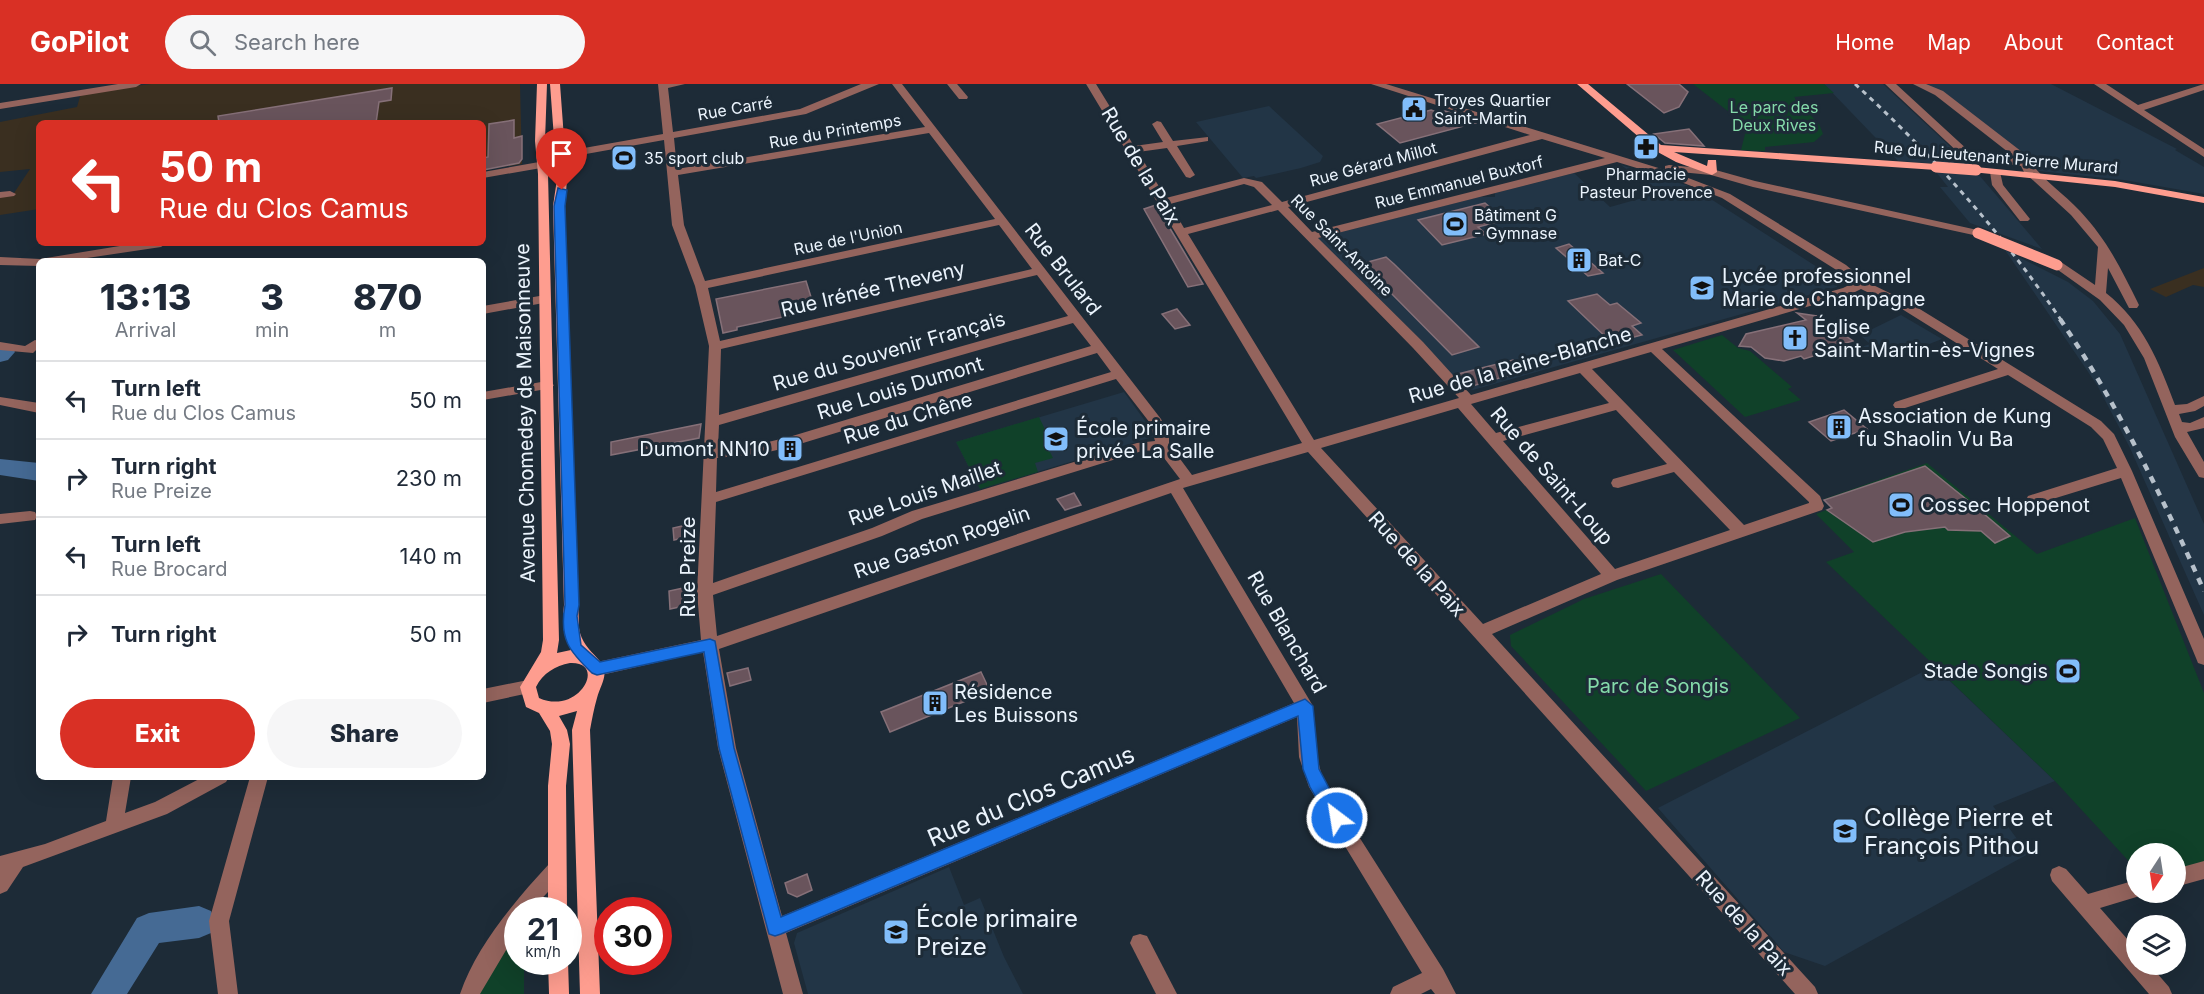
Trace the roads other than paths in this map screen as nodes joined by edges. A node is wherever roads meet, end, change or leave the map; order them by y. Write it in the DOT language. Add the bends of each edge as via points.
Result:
graph roads {
  1 [pos="136,84"];
  2 [pos="542,84"];
  3 [pos="555,84"];
  4 [pos="680,84"];
  5 [pos="874,84"];
  6 [pos="897,84"];
  7 [pos="952,84"];
  8 [pos="1091,84"];
  9 [pos="1376,84"];
  10 [pos="1582,84"];
  11 [pos="1890,84"];
  12 [pos="1918,84"];
  13 [pos="2099,84"];
  14 [pos="663,85"];
  15 [pos="2204,87"];
  16 [pos="963,97"];
  17 [pos="0,106"];
  18 [pos="2136,109"];
  19 [pos="1157,124"];
  20 [pos="932,129"];
  21 [pos="1539,136"];
  22 [pos="667,137"];
  23 [pos="1204,139"];
  24 [pos="1170,144"];
  25 [pos="1658,148"];
  26 [pos="1132,150"];
  27 [pos="2204,154"];
  28 [pos="560,158"];
  29 [pos="1616,159"];
  30 [pos="1712,162"];
  31 [pos="2025,163"];
  32 [pos="541,165"];
  33 [pos="1681,165"];
  34 [pos="1642,166"];
  35 [pos="1995,172"];
  36 [pos="672,173"];
  37 [pos="486,174"];
  38 [pos="1190,175"];
  39 [pos="2037,176"];
  40 [pos="1694,182"];
  41 [pos="1726,196"];
  42 [pos="2204,200"];
  43 [pos="1164,202"];
  44 [pos="1280,206"];
  45 [pos="2024,219"];
  46 [pos="1002,221"];
  47 [pos="1180,232"];
  48 [pos="1978,233"];
  49 [pos="1310,236"];
  50 [pos="142,246"];
  51 [pos="2104,248"];
  52 [pos="64,258"];
  53 [pos="0,261"];
  54 [pos="36,262"];
  55 [pos="2057,265"];
  56 [pos="1039,271"];
  57 [pos="1861,284"];
  58 [pos="701,286"];
  59 [pos="2100,295"];
  60 [pos="545,298"];
  61 [pos="2133,305"];
  62 [pos="486,309"];
  63 [pos="1076,318"];
  64 [pos="35,344"];
  65 [pos="0,346"];
  66 [pos="715,346"];
  67 [pos="1653,347"];
  68 [pos="1100,348"];
  69 [pos="1583,368"];
  70 [pos="2010,370"];
  71 [pos="1119,374"];
  72 [pos="547,385"];
  73 [pos="486,395"];
  74 [pos="2204,400"];
  75 [pos="0,401"];
  76 [pos="1465,401"];
  77 [pos="1618,405"];
  78 [pos="1900,405"];
  79 [pos="36,407"];
  80 [pos="2170,410"];
  81 [pos="712,422"];
  82 [pos="2204,422"];
  83 [pos="2177,426"];
  84 [pos="1495,438"];
  85 [pos="1162,445"];
  86 [pos="1311,446"];
  87 [pos="710,454"];
  88 [pos="1677,466"];
  89 [pos="2125,471"];
  90 [pos="2204,473"];
  91 [pos="1181,483"];
  92 [pos="1618,483"];
  93 [pos="709,499"];
  94 [pos="2033,500"];
  95 [pos="30,516"];
  96 [pos="0,519"];
  97 [pos="1742,533"];
  98 [pos="1612,576"];
  99 [pos="705,592"];
  100 [pos="1479,633"];
  101 [pos="710,645"];
  102 [pos="2204,658"];
  103 [pos="592,663"];
  104 [pos="540,668"];
  105 [pos="528,687"];
  106 [pos="486,695"];
  107 [pos="589,695"];
  108 [pos="1305,706"];
  109 [pos="546,710"];
  110 [pos="122,780"];
  111 [pos="214,780"];
  112 [pos="258,780"];
  113 [pos="114,826"];
  114 [pos="8,863"];
  115 [pos="556,870"];
  116 [pos="2204,870"];
  117 [pos="2059,874"];
  118 [pos="2186,875"];
  119 [pos="0,885"];
  120 [pos="2126,892"];
  121 [pos="531,897"];
  122 [pos="557,897"];
  123 [pos="2084,904"];
  124 [pos="775,928"];
  125 [pos="504,934"];
  126 [pos="1140,943"];
  127 [pos="2126,952"];
  128 [pos="558,975"];
  129 [pos="2146,975"];
  130 [pos="1436,976"];
  131 [pos="228,994"];
  132 [pos="470,994"];
  133 [pos="559,994"];
  134 [pos="590,994"];
  135 [pos="793,994"];
  136 [pos="1167,994"];
  137 [pos="1400,994"];
  138 [pos="1446,994"];
  139 [pos="1808,994"];
  140 [pos="2162,994"];
  1 -- 17 [label="street"];
  2 -- 32 [label="main road, Avenue Chomedey de Maisonneuve"];
  3 -- 28 [label="main road"];
  4 -- 14 [label="street"];
  5 -- 22 [label="street, Rue Carré" via="802,112"];
  6 -- 20 [label="street, Rue Brulard"];
  7 -- 16 [label="street"];
  8 -- 26 [label="street, Rue de la Paix"];
  9 -- 21 [label="street"];
  10 -- 25 [label="main road"];
  11 -- 31 [label="street" via="1966,154"];
  12 -- 31 [label="street" via="1939,93"];
  13 -- 18 [label="street"];
  14 -- 22 [label="street, Rue Preize"];
  15 -- 18 [label="street"];
  18 -- 27 [label="street"];
  19 -- 24 [label="street"];
  20 -- 36 [label="street, Rue du Printemps"];
  20 -- 46 [label="street, Rue Brulard"];
  21 -- 29 [label="street"];
  21 -- 44 [label="street, Rue Gérard Millot"];
  22 -- 28 [label="street, Rue Carré"];
  22 -- 36 [label="street, Rue Preize"];
  23 -- 24 [label="street"];
  24 -- 26 [label="street"];
  24 -- 38 [label="street"];
  25 -- 30 [label="main road, Rue du Lieutenant Pierre Murard"];
  25 -- 33 [label="main road"];
  26 -- 43 [label="street, Rue de la Paix"];
  28 -- 32 [label="street, Rue Carré"];
  28 -- 103 [label="main road" via="570,616 574,647"];
  29 -- 34 [label="street"];
  29 -- 49 [label="street, Rue Emmanuel Buxtorf"];
  30 -- 33 [label="street"];
  30 -- 33 [label="main road, Rue du Lieutenant Pierre Murard"];
  30 -- 35 [label="main road, Rue du Lieutenant Pierre Murard, bridge" via="1745,156 1784,156"];
  30 -- 41 [label="street"];
  30 -- 48 [label="street" via="1753,184"];
  31 -- 39 [label="street"];
  32 -- 37 [label="street, Rue Carré"];
  32 -- 60 [label="main road, Avenue Chomedey de Maisonneuve"];
  33 -- 34 [label="street"];
  33 -- 40 [label="street"];
  34 -- 40 [label="street"];
  35 -- 39 [label="main road, Rue du Lieutenant Pierre Murard"];
  35 -- 45 [label="street" via="1998,185"];
  36 -- 58 [label="street, Rue Preize" via="678,225"];
  39 -- 42 [label="main road, Rue du Lieutenant Pierre Murard" via="2115,184"];
  39 -- 51 [label="street"];
  40 -- 41 [label="street"];
  41 -- 57 [label="street" via="1842,268"];
  43 -- 44 [label="street, Rue Saint-Antoine" via="1252,181"];
  43 -- 47 [label="street, Rue de la Paix"];
  44 -- 47 [label="street, Rue Gérard Millot"];
  44 -- 49 [label="street, Rue Saint-Antoine"];
  46 -- 56 [label="street, Rue Brulard"];
  46 -- 58 [label="street, Rue de l'Union"];
  47 -- 86 [label="street, Rue de la Paix"];
  48 -- 55 [label="main road, bridge"];
  49 -- 76 [label="street, Rue Saint-Antoine" via="1418,345"];
  50 -- 52 [label="street"];
  51 -- 59 [label="street"];
  51 -- 61 [label="street"];
  53 -- 54 [label="street"];
  55 -- 59 [label="street"];
  56 -- 63 [label="street, Rue Brulard"];
  56 -- 66 [label="street, Rue Irénée Theveny"];
  57 -- 67 [label="street, Rue de la Reine-Blanche"];
  57 -- 70 [label="street" via="1881,292"];
  58 -- 66 [label="street, Rue Preize"];
  59 -- 80 [label="street" via="2135,332"];
  60 -- 62 [label="street"];
  60 -- 72 [label="main road, Avenue Chomedey de Maisonneuve"];
  63 -- 68 [label="street, Rue Brulard"];
  63 -- 81 [label="street, Rue du Souvenir Français"];
  64 -- 65 [label="street" via="28,350"];
  66 -- 81 [label="street, Rue Preize"];
  67 -- 69 [label="street, Rue de la Reine-Blanche"];
  67 -- 97 [label="street" via="1817,504"];
  68 -- 71 [label="street, Rue Brulard"];
  68 -- 87 [label="street, Rue Louis Dumont" via="790,442"];
  69 -- 76 [label="street, Rue de la Reine-Blanche"];
  69 -- 77 [label="street"];
  70 -- 78 [label="street"];
  70 -- 89 [label="street" via="2097,423 2109,437"];
  71 -- 85 [label="street, Rue Brulard" via="1156,422"];
  71 -- 93 [label="street, Rue du Chêne"];
  72 -- 73 [label="street"];
  72 -- 104 [label="main road, Avenue Chomedey de Maisonneuve" via="551,640"];
  74 -- 80 [label="street" via="2190,408"];
  75 -- 79 [label="street"];
  76 -- 84 [label="street, Rue de Saint-Loup"];
  76 -- 86 [label="street, Rue de la Reine-Blanche"];
  77 -- 84 [label="street"];
  77 -- 88 [label="street"];
  80 -- 83 [label="street"];
  81 -- 87 [label="street, Rue Preize"];
  82 -- 83 [label="street" via="2191,428"];
  83 -- 90 [label="street"];
  84 -- 98 [label="street, Rue de Saint-Loup"];
  85 -- 91 [label="street, Rue Brulard"];
  85 -- 99 [label="street, Rue Louis Maillet" via="1142,446 917,515"];
  86 -- 91 [label="street, Rue de la Reine-Blanche"];
  86 -- 100 [label="street, Rue de la Paix"];
  87 -- 93 [label="street, Rue Preize"];
  88 -- 92 [label="street"];
  88 -- 97 [label="street"];
  89 -- 94 [label="street"];
  89 -- 102 [label="street"];
  91 -- 101 [label="street, Rue Gaston Rogelin"];
  91 -- 108 [label="street, Rue Blanchard"];
  93 -- 99 [label="street, Rue Preize"];
  95 -- 96 [label="street"];
  97 -- 98 [label="street"];
  98 -- 100 [label="street"];
  99 -- 101 [label="street, Rue Preize"];
  100 -- 139 [label="street, Rue de la Paix"];
  101 -- 103 [label="street, Rue Gaston Rogelin"];
  101 -- 124 [label="street, Rue Preize" via="727,748"];
  103 -- 104 [label="main road" via="578,656 559,658"];
  103 -- 107 [label="main road" via="595,686"];
  104 -- 105 [label="main road"];
  105 -- 106 [label="street"];
  105 -- 109 [label="main road" via="532,702"];
  107 -- 109 [label="main road" via="569,708"];
  107 -- 134 [label="main road" via="581,730"];
  108 -- 124 [label="street, Rue du Clos Camus"];
  108 -- 130 [label="street, Rue Blanchard" via="1308,757 1316,782"];
  109 -- 115 [label="main road" via="561,744"];
  110 -- 113 [label="street"];
  111 -- 113 [label="street" via="161,808"];
  112 -- 131 [label="street" via="219,921"];
  113 -- 114 [label="street"];
  114 -- 119 [label="street"];
  115 -- 121 [label="street"];
  115 -- 122 [label="main road"];
  116 -- 118 [label="street"];
  117 -- 123 [label="street"];
  120 -- 123 [label="street"];
  123 -- 127 [label="street"];
  124 -- 135 [label="street, Rue Preize"];
  125 -- 132 [label="street"];
  126 -- 136 [label="street"];
  128 -- 133 [label="main road"];
  129 -- 140 [label="street"];
  130 -- 137 [label="street"];
  130 -- 138 [label="street, Rue Blanchard"];
}
